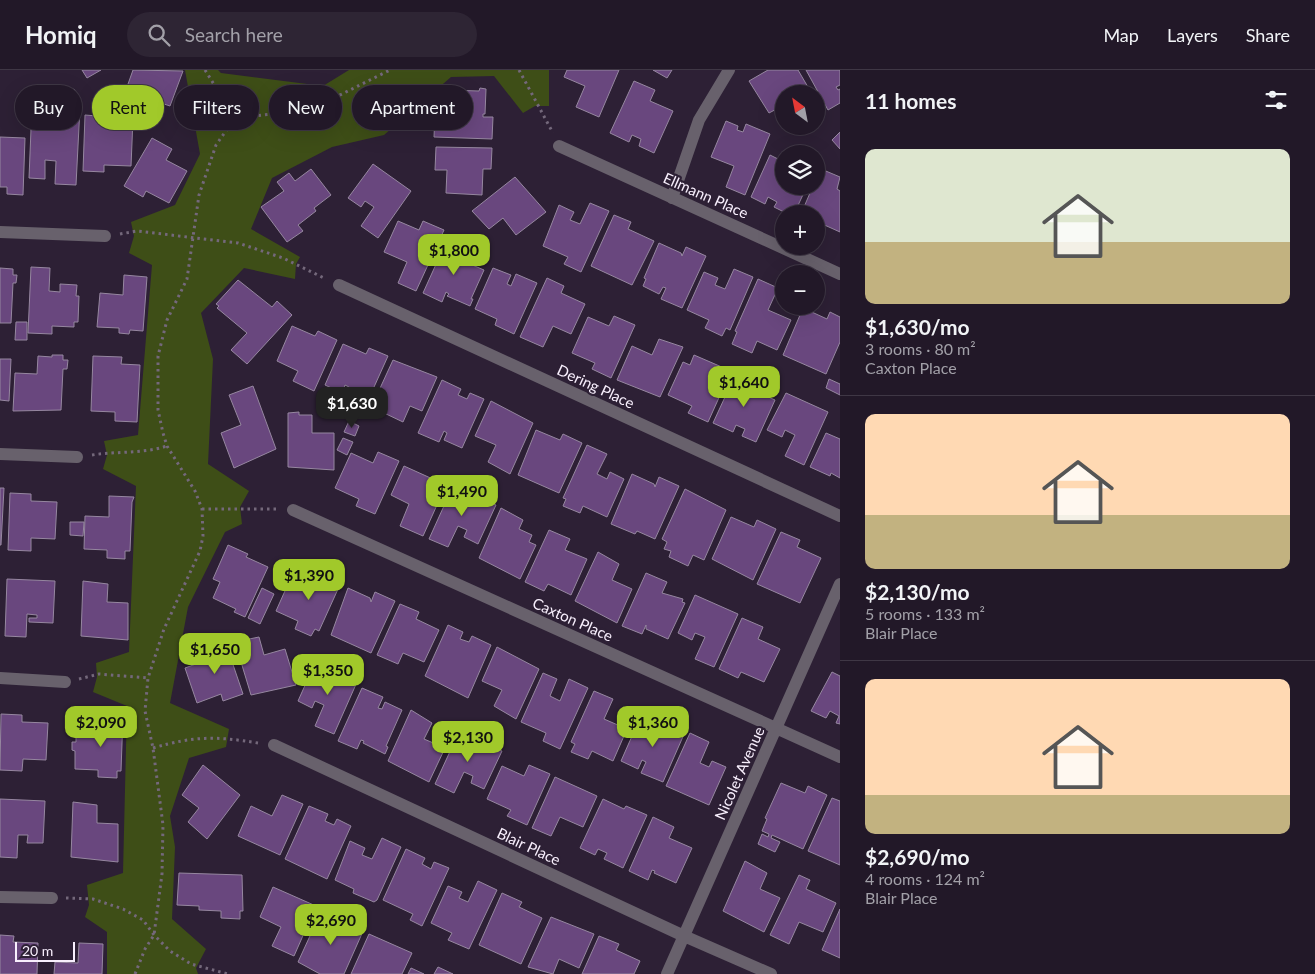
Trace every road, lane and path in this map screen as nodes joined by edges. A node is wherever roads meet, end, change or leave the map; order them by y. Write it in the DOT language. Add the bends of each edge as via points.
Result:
graph roads {
  1 [pos="205,70"];
  2 [pos="390,70"];
  3 [pos="519,70"];
  4 [pos="729,70"];
  5 [pos="214,85"];
  6 [pos="259,115"];
  7 [pos="227,130"];
  8 [pos="559,146"];
  9 [pos="672,198"];
  10 [pos="0,232"];
  11 [pos="105,236"];
  12 [pos="193,237"];
  13 [pos="840,274"];
  14 [pos="339,285"];
  15 [pos="167,446"];
  16 [pos="0,454"];
  17 [pos="77,457"];
  18 [pos="202,510"];
  19 [pos="292,510"];
  20 [pos="840,516"];
  21 [pos="840,584"];
  22 [pos="0,678"];
  23 [pos="148,678"];
  24 [pos="65,682"];
  25 [pos="776,729"];
  26 [pos="274,745"];
  27 [pos="153,748"];
  28 [pos="840,757"];
  29 [pos="0,897"];
  30 [pos="52,898"];
  31 [pos="154,935"];
  32 [pos="684,936"];
  33 [pos="135,974"];
  34 [pos="228,974"];
  35 [pos="667,974"];
  36 [pos="771,974"];
  1 -- 5 [label="path"];
  2 -- 6 [label="path" via="320,105"];
  3 -- 8 [label="path"];
  4 -- 9 [label="street" via="699,120"];
  7 -- 12 [label="path" via="216,145 199,195"];
  8 -- 9 [label="street, Ellmann Place"];
  9 -- 13 [label="street, Ellmann Place"];
  10 -- 11 [label="street"];
  11 -- 12 [label="path" via="137,231"];
  12 -- 14 [label="path" via="238,243 283,258"];
  12 -- 15 [label="path" via="187,279 167,320 158,356 158,410"];
  14 -- 20 [label="street, Dering Place"];
  15 -- 17 [label="path" via="144,452 110,452"];
  15 -- 18 [label="path" via="195,491"];
  16 -- 17 [label="street"];
  18 -- 19 [label="path"];
  18 -- 23 [label="path" via="200,551 164,629"];
  19 -- 25 [label="street, Caxton Place"];
  21 -- 25 [label="street, Nicolet Avenue"];
  22 -- 24 [label="street"];
  23 -- 24 [label="path" via="99,674"];
  23 -- 27 [label="path" via="145,711"];
  25 -- 28 [label="street, Caxton Place"];
  25 -- 32 [label="street, Nicolet Avenue"];
  26 -- 27 [label="path" via="214,736 184,739"];
  26 -- 32 [label="street, Blair Place"];
  27 -- 31 [label="path" via="163,833 162,874"];
  29 -- 30 [label="street"];
  30 -- 31 [label="path" via="93,898 106,902 143,920"];
  31 -- 33 [label="path"];
  31 -- 34 [label="path" via="192,964"];
  32 -- 35 [label="street, Nicolet Avenue"];
  32 -- 36 [label="street, Blair Place"];
}
